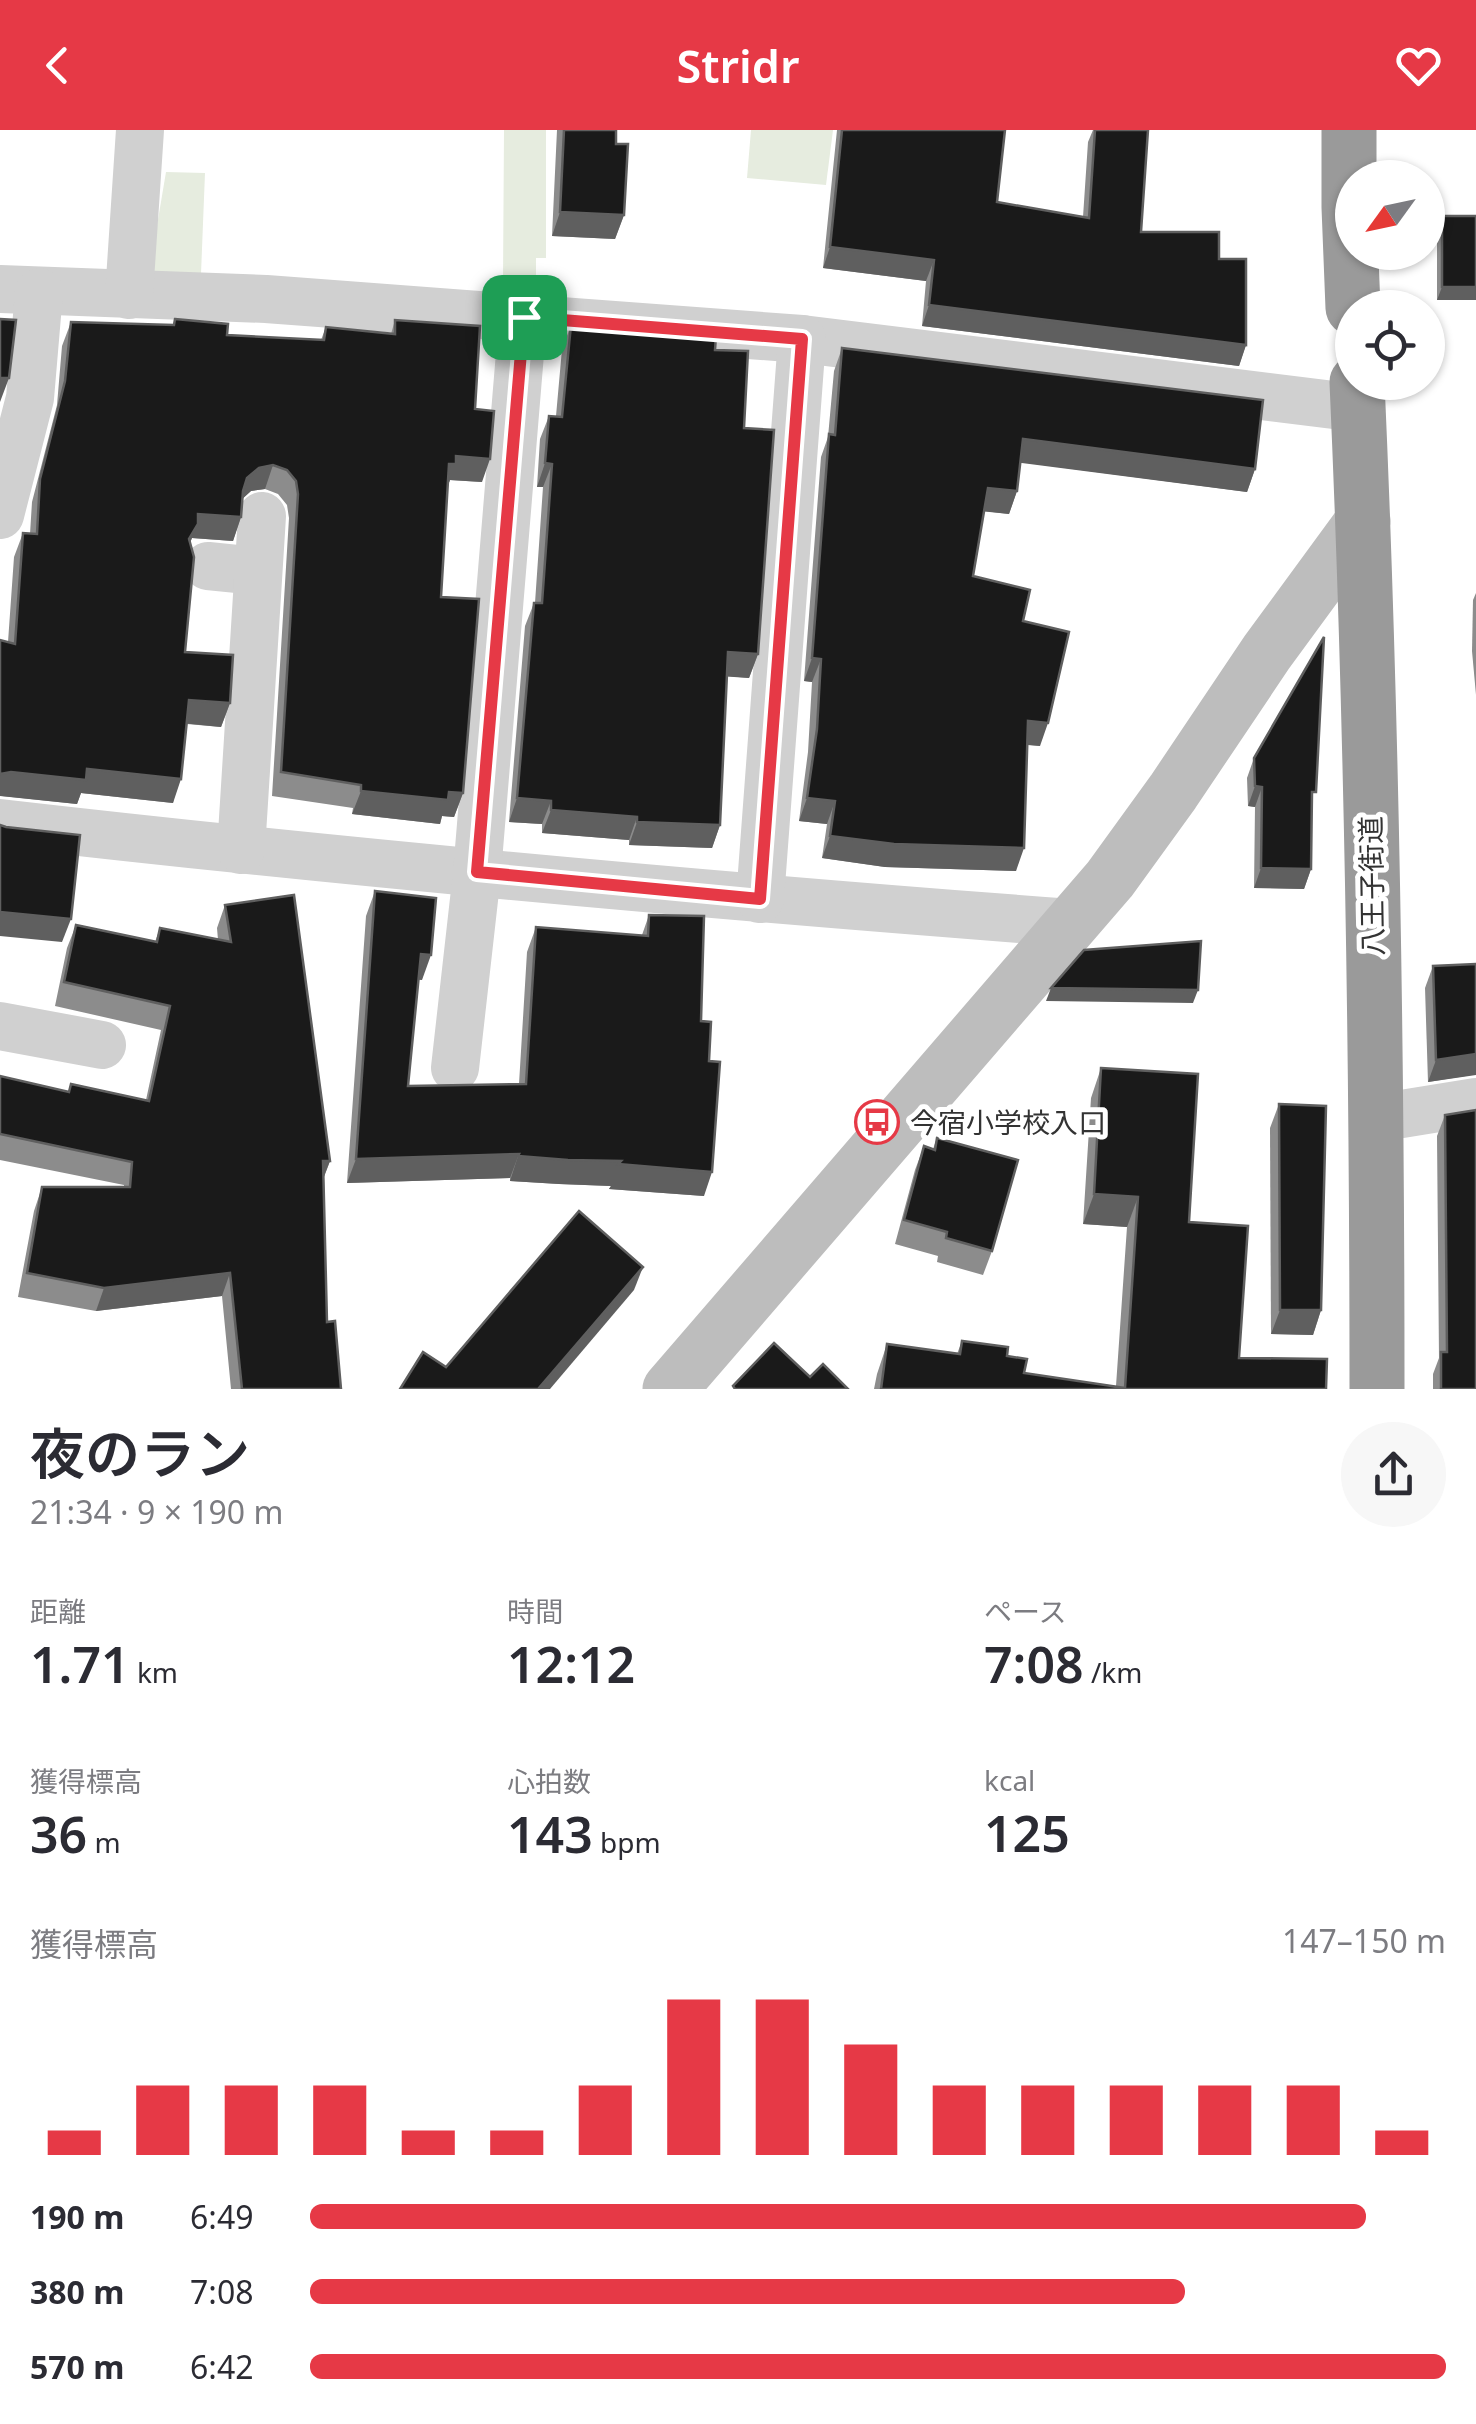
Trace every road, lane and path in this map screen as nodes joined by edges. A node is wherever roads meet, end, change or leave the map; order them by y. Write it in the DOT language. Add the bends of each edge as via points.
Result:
graph roads {
  1 [pos="140,130"];
  2 [pos="1349,130"];
  3 [pos="1353,290"];
  4 [pos="19,291"];
  5 [pos="129,295"];
  6 [pos="524,317"];
  7 [pos="802,339"];
  8 [pos="1335,393"];
  9 [pos="1358,400"];
  10 [pos="0,514"];
  11 [pos="262,516"];
  12 [pos="1363,521"];
  13 [pos="208,566"];
  14 [pos="258,571"];
  15 [pos="0,823"];
  16 [pos="242,850"];
  17 [pos="477,872"];
  18 [pos="760,899"];
  19 [pos="1072,923"];
  20 [pos="0,1026"];
  21 [pos="102,1045"];
  22 [pos="456,1068"];
  23 [pos="1476,1102"];
  24 [pos="1377,1118"];
  25 [pos="670,1389"];
  26 [pos="1377,1389"];
  1 -- 5 [label="street"];
  2 -- 3 [label="highway"];
  4 -- 5 [label="street"];
  4 -- 10 [label="street" via="30,398"];
  5 -- 6 [label="street"];
  6 -- 7 [label="street"];
  6 -- 17 [label="street"];
  7 -- 8 [label="street"];
  7 -- 18 [label="street"];
  9 -- 12 [label="highway, 八王子街道"];
  11 -- 14 [label="street"];
  12 -- 19 [label="street" via="1110,880"];
  12 -- 24 [label="highway, 八王子街道"];
  13 -- 14 [label="street"];
  14 -- 16 [label="street"];
  15 -- 16 [label="street"];
  16 -- 17 [label="street"];
  17 -- 18 [label="street"];
  17 -- 22 [label="street"];
  18 -- 19 [label="street"];
  19 -- 25 [label="street"];
  20 -- 21 [label="street"];
  23 -- 24 [label="street"];
  24 -- 26 [label="highway, 八王子街道"];
}
